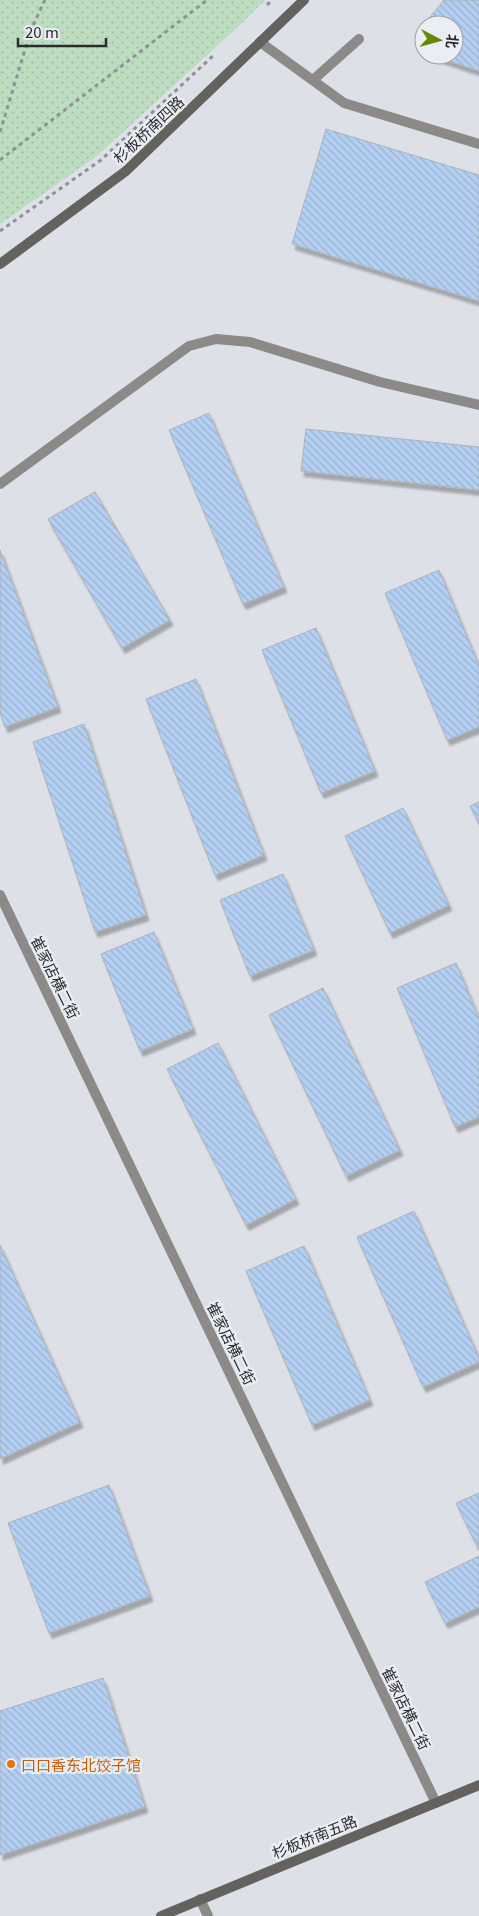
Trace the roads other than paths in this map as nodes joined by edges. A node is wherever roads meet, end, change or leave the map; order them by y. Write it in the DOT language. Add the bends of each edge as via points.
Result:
graph roads {
  1 [pos="304,0"];
  2 [pos="359,39"];
  3 [pos="260,42"];
  4 [pos="313,80"];
  5 [pos="479,144"];
  6 [pos="0,264"];
  7 [pos="479,405"];
  8 [pos="0,484"];
  9 [pos="0,895"];
  10 [pos="479,1785"];
  11 [pos="436,1803"];
  12 [pos="200,1899"];
  13 [pos="161,1916"];
  14 [pos="208,1916"];
  1 -- 3 [label="street, 杉板桥南四路"];
  2 -- 4 [label="street"];
  3 -- 4 [label="street"];
  3 -- 6 [label="street, 杉板桥南四路" via="126,171"];
  4 -- 5 [label="street" via="344,103"];
  7 -- 8 [label="street" via="380,382 250,342 216,339 189,346"];
  9 -- 11 [label="street, 崔家店横二街"];
  10 -- 11 [label="street, 杉板桥南五路"];
  11 -- 12 [label="street, 杉板桥南五路"];
  12 -- 13 [label="street, 杉板桥南五路"];
  12 -- 14 [label="street"];
}
